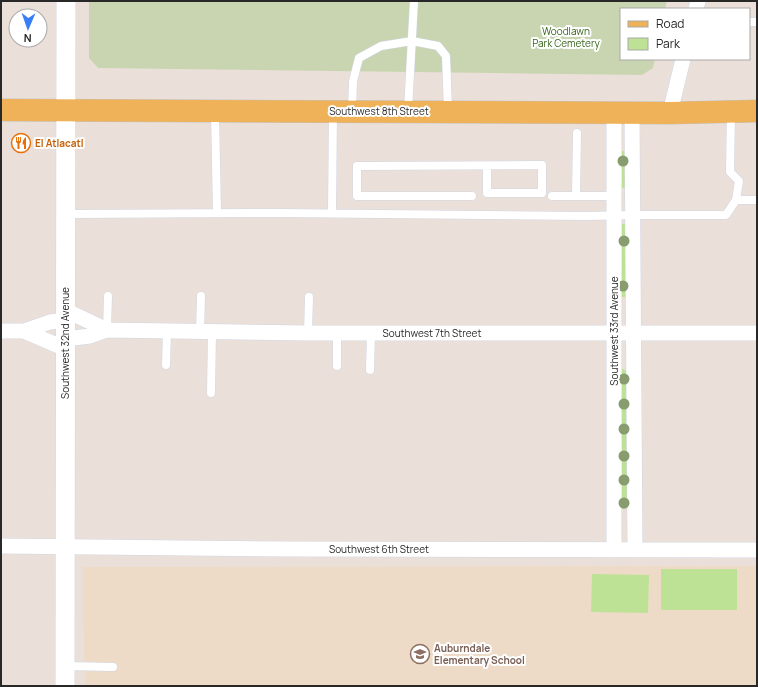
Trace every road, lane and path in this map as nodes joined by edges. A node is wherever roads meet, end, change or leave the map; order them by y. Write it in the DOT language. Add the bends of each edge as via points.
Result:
graph roads {
  1 [pos="66,1"];
  2 [pos="414,1"];
  3 [pos="412,41"];
  4 [pos="683,60"];
  5 [pos="1,110"];
  6 [pos="65,110"];
  7 [pos="215,111"];
  8 [pos="342,111"];
  9 [pos="408,111"];
  10 [pos="731,111"];
  11 [pos="757,111"];
  12 [pos="448,112"];
  13 [pos="623,112"];
  14 [pos="670,113"];
  15 [pos="577,133"];
  16 [pos="487,166"];
  17 [pos="472,196"];
  18 [pos="552,196"];
  19 [pos="576,196"];
  20 [pos="614,196"];
  21 [pos="736,200"];
  22 [pos="757,200"];
  23 [pos="217,213"];
  24 [pos="332,213"];
  25 [pos="66,214"];
  26 [pos="633,214"];
  27 [pos="614,215"];
  28 [pos="108,296"];
  29 [pos="201,296"];
  30 [pos="309,297"];
  31 [pos="65,315"];
  32 [pos="107,330"];
  33 [pos="1,331"];
  34 [pos="24,331"];
  35 [pos="167,331"];
  36 [pos="206,332"];
  37 [pos="613,332"];
  38 [pos="633,332"];
  39 [pos="308,333"];
  40 [pos="337,333"];
  41 [pos="371,333"];
  42 [pos="757,333"];
  43 [pos="66,344"];
  44 [pos="166,365"];
  45 [pos="337,366"];
  46 [pos="370,370"];
  47 [pos="211,393"];
  48 [pos="1,546"];
  49 [pos="65,546"];
  50 [pos="614,550"];
  51 [pos="635,550"];
  52 [pos="757,550"];
  53 [pos="65,666"];
  54 [pos="113,666"];
  55 [pos="65,686"];
  1 -- 6 [label="street, Southwest 32nd Avenue"];
  2 -- 3 [label="lane"];
  3 -- 8 [label="lane" via="381,46 359,58"];
  3 -- 9 [label="lane"];
  3 -- 12 [label="lane" via="438,46 446,56"];
  4 -- 14 [label="street"];
  5 -- 6 [label="main road, Southwest 8th Street"];
  6 -- 7 [label="main road, Southwest 8th Street"];
  6 -- 25 [label="street, Southwest 32nd Avenue"];
  7 -- 8 [label="main road, Southwest 8th Street"];
  7 -- 23 [label="lane"];
  8 -- 9 [label="main road, Southwest 8th Street"];
  8 -- 24 [label="lane"];
  9 -- 12 [label="main road, Southwest 8th Street"];
  10 -- 11 [label="main road, Southwest 8th Street"];
  10 -- 14 [label="main road, Southwest 8th Street"];
  10 -- 21 [label="lane" via="730,172 739,181"];
  12 -- 13 [label="main road, Southwest 8th Street"];
  13 -- 14 [label="main road, Southwest 8th Street"];
  13 -- 20 [label="street, Southwest 33rd Avenue"];
  13 -- 26 [label="street, Southwest 33rd Avenue"];
  15 -- 19 [label="lane"];
  16 -- 16 [label="lane" via="542,165 542,193 487,193"];
  16 -- 17 [label="lane" via="357,166 357,196"];
  18 -- 19 [label="lane"];
  19 -- 20 [label="lane"];
  20 -- 27 [label="street, Southwest 33rd Avenue"];
  21 -- 22 [label="lane"];
  21 -- 26 [label="lane" via="726,215"];
  23 -- 24 [label="lane"];
  23 -- 25 [label="lane"];
  24 -- 27 [label="lane"];
  25 -- 31 [label="street, Southwest 32nd Avenue"];
  26 -- 27 [label="lane"];
  26 -- 38 [label="street, Southwest 33rd Avenue"];
  27 -- 37 [label="street, Southwest 33rd Avenue"];
  28 -- 32 [label="lane"];
  29 -- 36 [label="lane"];
  30 -- 39 [label="lane"];
  31 -- 32 [label="street, Southwest 7th Street"];
  31 -- 34 [label="street"];
  31 -- 43 [label="street, Southwest 32nd Avenue"];
  32 -- 35 [label="street, Southwest 7th Street"];
  32 -- 43 [label="street, Southwest 7th Street"];
  33 -- 34 [label="street"];
  34 -- 43 [label="street"];
  35 -- 36 [label="street, Southwest 7th Street"];
  35 -- 44 [label="lane"];
  36 -- 39 [label="street, Southwest 7th Street"];
  36 -- 47 [label="lane"];
  37 -- 38 [label="street, Southwest 7th Street"];
  37 -- 41 [label="street, Southwest 7th Street"];
  37 -- 50 [label="street, Southwest 33rd Avenue"];
  38 -- 42 [label="street, Southwest 7th Street"];
  38 -- 51 [label="street, Southwest 33rd Avenue"];
  39 -- 40 [label="street, Southwest 7th Street"];
  40 -- 41 [label="street, Southwest 7th Street"];
  40 -- 45 [label="lane"];
  41 -- 46 [label="lane"];
  43 -- 49 [label="street, Southwest 32nd Avenue"];
  48 -- 49 [label="street, Southwest 6th Street"];
  49 -- 50 [label="street, Southwest 6th Street"];
  49 -- 53 [label="street, Southwest 32nd Avenue"];
  50 -- 51 [label="street, Southwest 6th Street"];
  51 -- 52 [label="street, Southwest 6th Street"];
  53 -- 54 [label="lane"];
  53 -- 55 [label="street, Southwest 32nd Avenue"];
}
